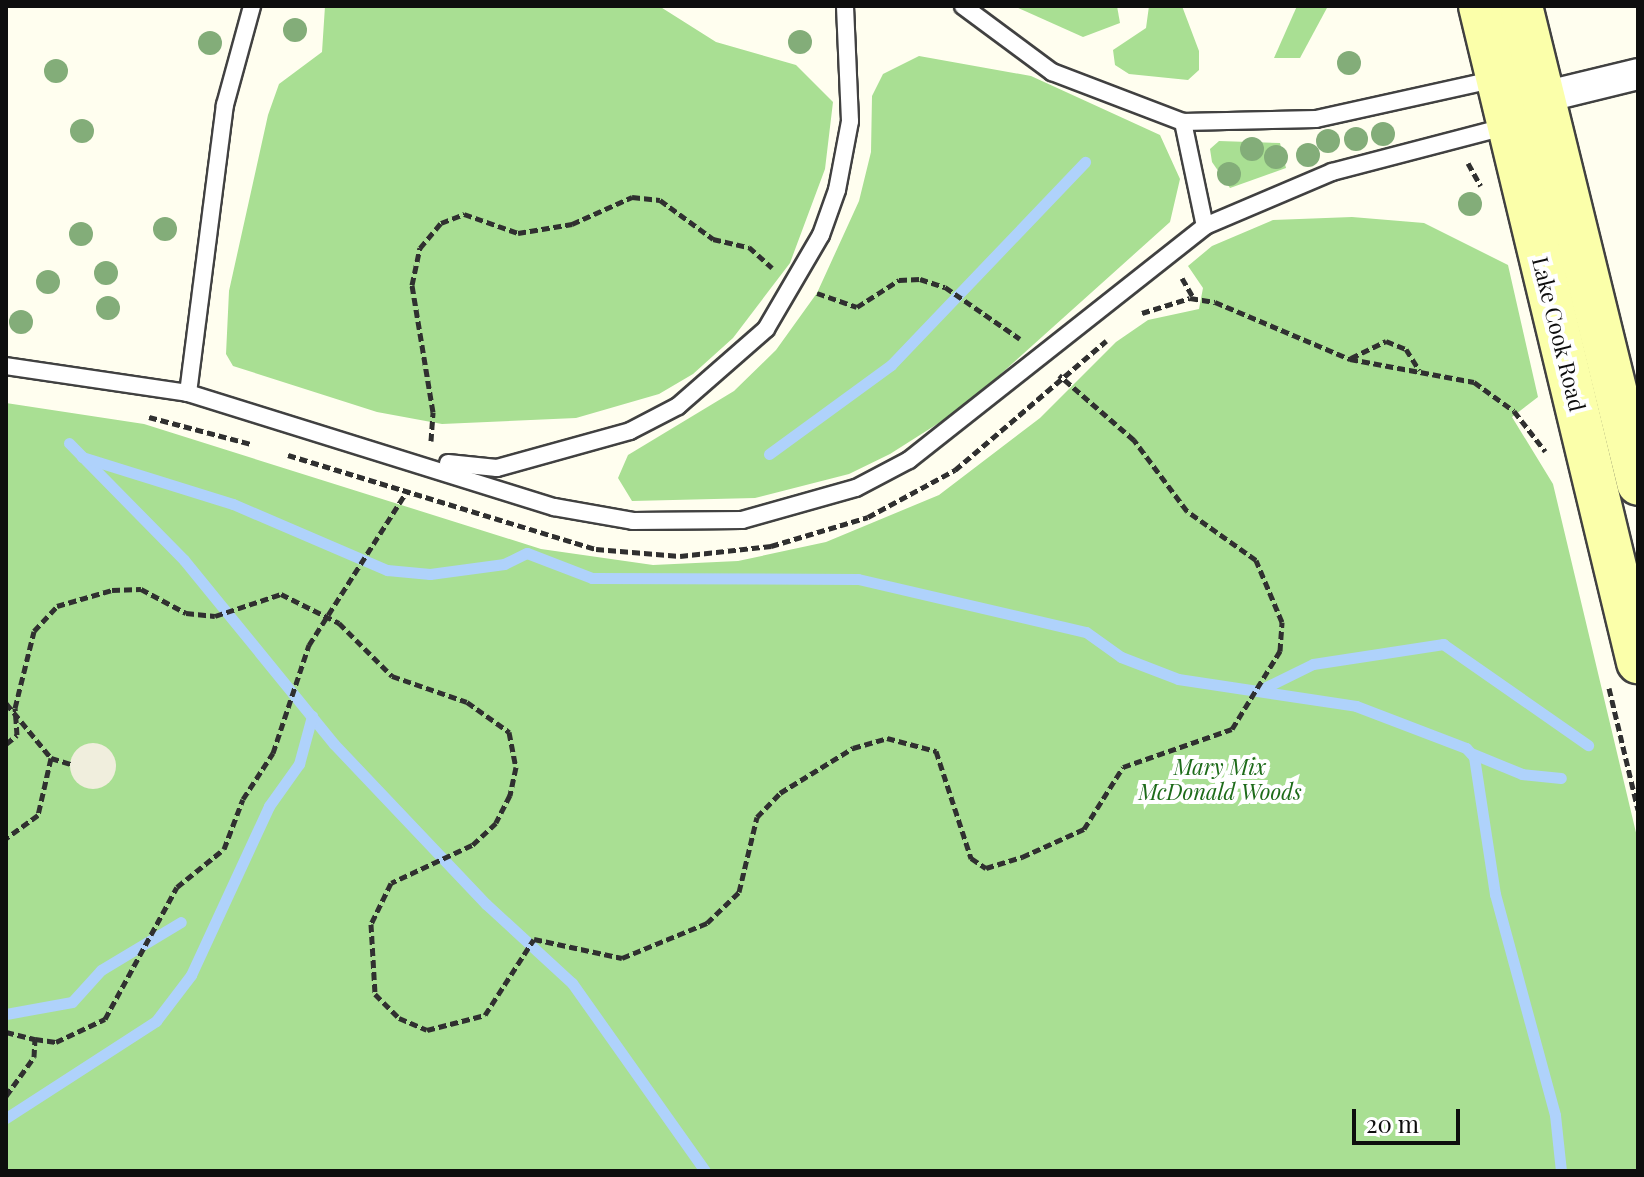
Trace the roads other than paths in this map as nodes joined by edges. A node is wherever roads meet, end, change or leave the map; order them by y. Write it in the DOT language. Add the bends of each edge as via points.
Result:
graph roads {
  1 [pos="252,6"];
  2 [pos="845,6"];
  3 [pos="963,6"];
  4 [pos="1480,6"];
  5 [pos="1521,6"];
  6 [pos="1638,74"];
  7 [pos="1498,79"];
  8 [pos="1544,97"];
  9 [pos="1183,122"];
  10 [pos="1509,126"];
  11 [pos="1205,226"];
  12 [pos="6,366"];
  13 [pos="188,393"];
  14 [pos="423,461"];
  15 [pos="1638,484"];
  16 [pos="1621,666"];
  1 -- 13 [label="lane" via="225,105"];
  2 -- 14 [label="lane" via="850,121 837,190 821,235 766,329 678,406 630,431 497,468"];
  3 -- 9 [label="lane" via="1052,72"];
  4 -- 7 [label="main road, Lake Cook Road"];
  5 -- 8 [label="main road, Lake Cook Road"];
  6 -- 8 [label="street"];
  7 -- 8 [label="lane"];
  7 -- 9 [label="lane" via="1316,119"];
  7 -- 10 [label="main road, Lake Cook Road"];
  8 -- 10 [label="lane"];
  8 -- 15 [label="main road, Lake Cook Road"];
  9 -- 11 [label="lane"];
  10 -- 11 [label="lane" via="1332,172"];
  10 -- 16 [label="main road, Lake Cook Road"];
  11 -- 14 [label="lane" via="909,460 796,509 742,520 633,521 554,507"];
  12 -- 13 [label="lane"];
  13 -- 14 [label="lane"];
}
